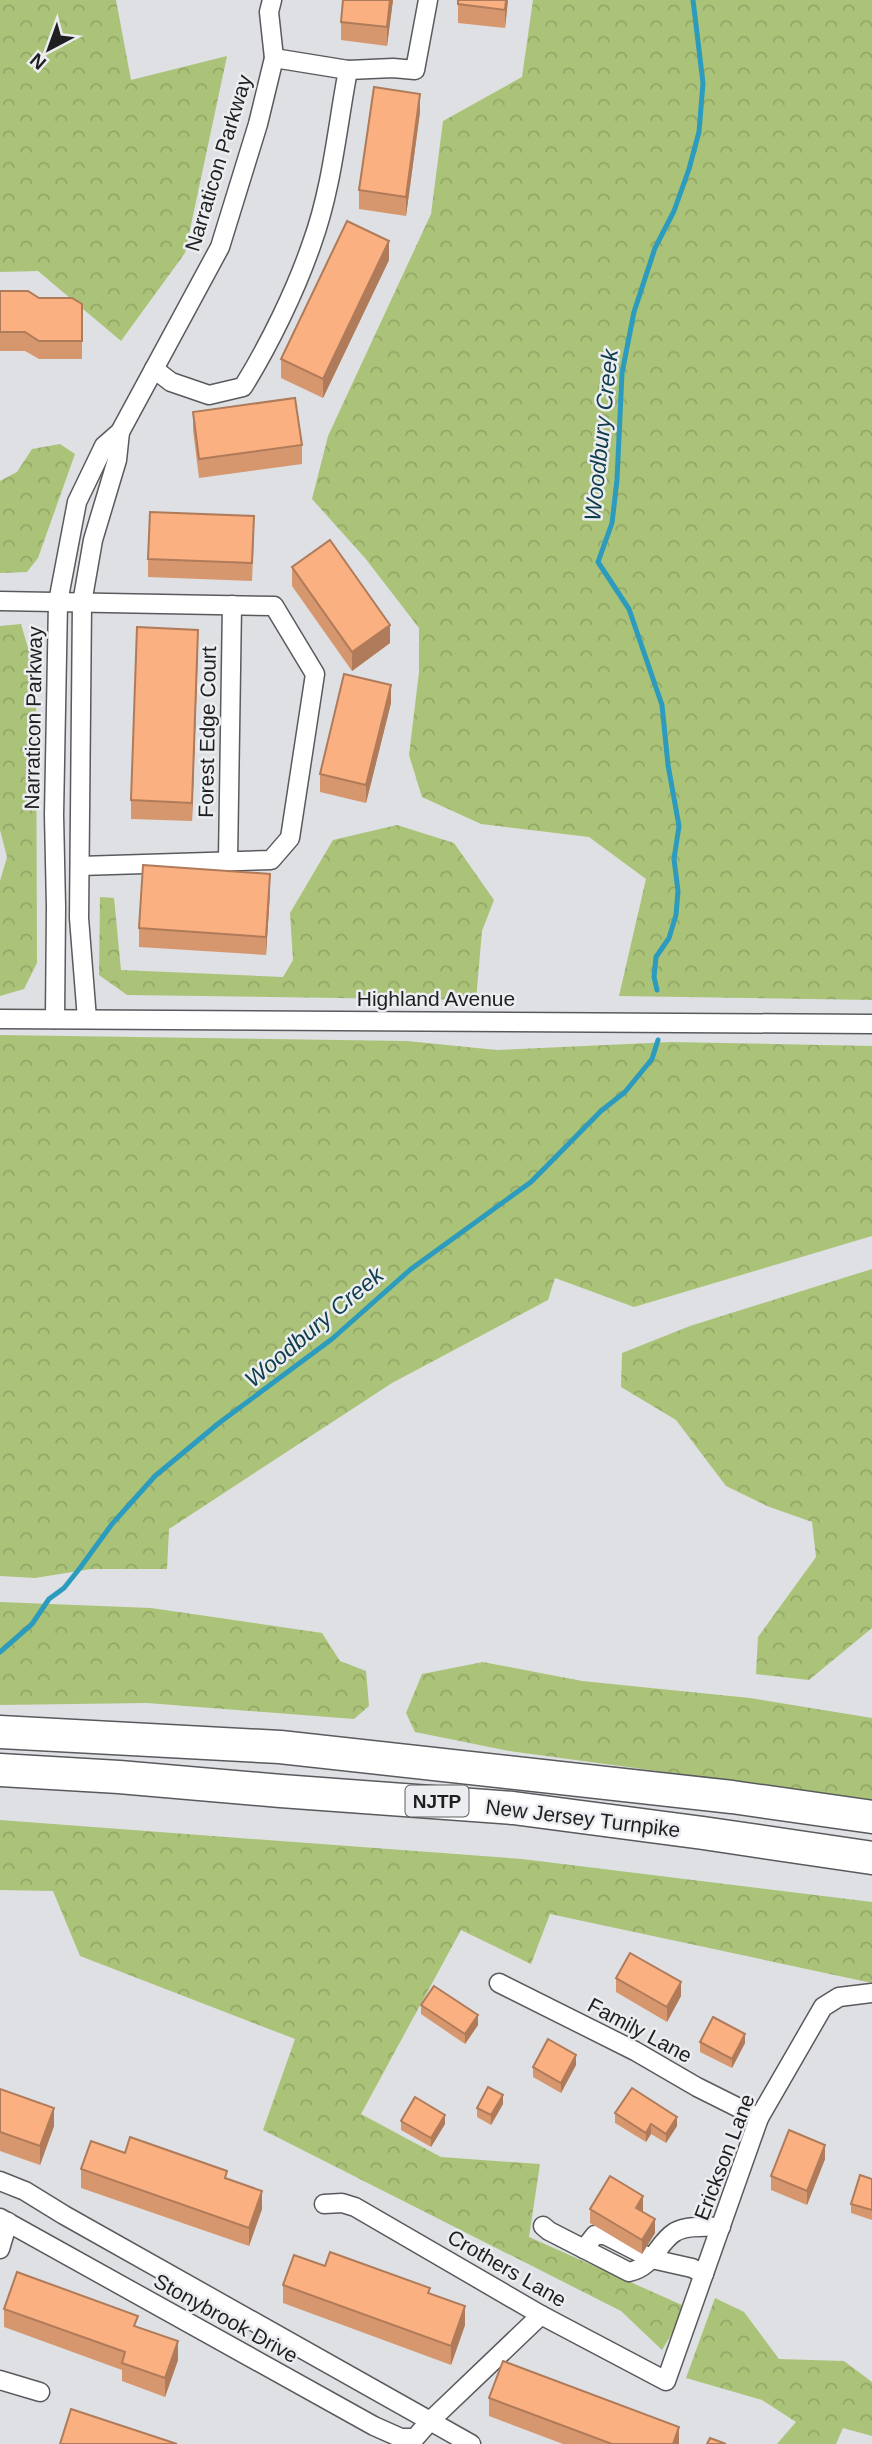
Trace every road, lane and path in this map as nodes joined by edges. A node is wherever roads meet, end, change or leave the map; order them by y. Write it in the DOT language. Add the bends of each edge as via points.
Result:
graph roads {
  1 [pos="428,0"];
  2 [pos="268,4"];
  3 [pos="274,58"];
  4 [pos="348,70"];
  5 [pos="154,369"];
  6 [pos="120,432"];
  7 [pos="0,601"];
  8 [pos="58,602"];
  9 [pos="82,603"];
  10 [pos="232,605"];
  11 [pos="228,860"];
  12 [pos="80,866"];
  13 [pos="0,1019"];
  14 [pos="55,1019"];
  15 [pos="87,1019"];
  16 [pos="872,1024"];
  17 [pos="0,1732"];
  18 [pos="0,1770"];
  19 [pos="872,1817"];
  20 [pos="872,1858"];
  21 [pos="499,1983"];
  22 [pos="872,1993"];
  23 [pos="759,2118"];
  24 [pos="0,2181"];
  25 [pos="324,2204"];
  26 [pos="4,2220"];
  27 [pos="543,2226"];
  28 [pos="720,2227"];
  29 [pos="0,2249"];
  30 [pos="652,2259"];
  31 [pos="704,2274"];
  32 [pos="541,2315"];
  33 [pos="0,2380"];
  34 [pos="666,2381"];
  35 [pos="40,2392"];
  36 [pos="429,2422"];
  37 [pos="471,2444"];
  1 -- 4 [label="street" via="415,70"];
  2 -- 3 [label="street, Narraticon Parkway"];
  3 -- 4 [label="street"];
  3 -- 5 [label="street, Narraticon Parkway" via="220,247"];
  4 -- 5 [label="street" via="313,243 265,351 243,387 209,394 171,382"];
  5 -- 6 [label="street, Narraticon Parkway"];
  6 -- 8 [label="street, Narraticon Parkway" via="104,446 77,502"];
  6 -- 9 [label="street, Narraticon Parkway"];
  7 -- 8 [label="street"];
  8 -- 9 [label="street"];
  8 -- 14 [label="street, Narraticon Parkway"];
  9 -- 10 [label="street"];
  9 -- 12 [label="street, Narraticon Parkway"];
  10 -- 11 [label="street, Forest Edge Court"];
  10 -- 11 [label="street" via="274,606 315,674 290,838 271,860"];
  11 -- 12 [label="street"];
  12 -- 15 [label="street, Narraticon Parkway"];
  13 -- 14 [label="street, Highland Avenue"];
  14 -- 15 [label="street, Highland Avenue"];
  15 -- 16 [label="street, Highland Avenue"];
  17 -- 19 [label="highway, New Jersey Turnpike / NJTP" via="280,1747"];
  18 -- 20 [label="highway, New Jersey Turnpike / NJTP" via="513,1808"];
  21 -- 23 [label="street, Family Lane"];
  22 -- 23 [label="street, Erickson Lane" via="839,1997 823,2007"];
  23 -- 28 [label="street, Erickson Lane"];
  24 -- 36 [label="street, Stonybrook Drive" via="26,2191"];
  25 -- 32 [label="street, Crothers Lane" via="355,2207"];
  26 -- 29 [label="street"];
  26 -- 36 [label="street, Stonybrook Drive" via="374,2426 401,2438 415,2438"];
  27 -- 30 [label="street" via="584,2249 595,2235 605,2235"];
  28 -- 30 [label="street" via="692,2227 675,2233"];
  28 -- 31 [label="street, Erickson Lane"];
  30 -- 31 [label="street"];
  31 -- 34 [label="street, Erickson Lane"];
  32 -- 34 [label="street, Crothers Lane"];
  32 -- 36 [label="street"];
  33 -- 35 [label="street"];
  36 -- 37 [label="street, Stonybrook Drive"];
}
